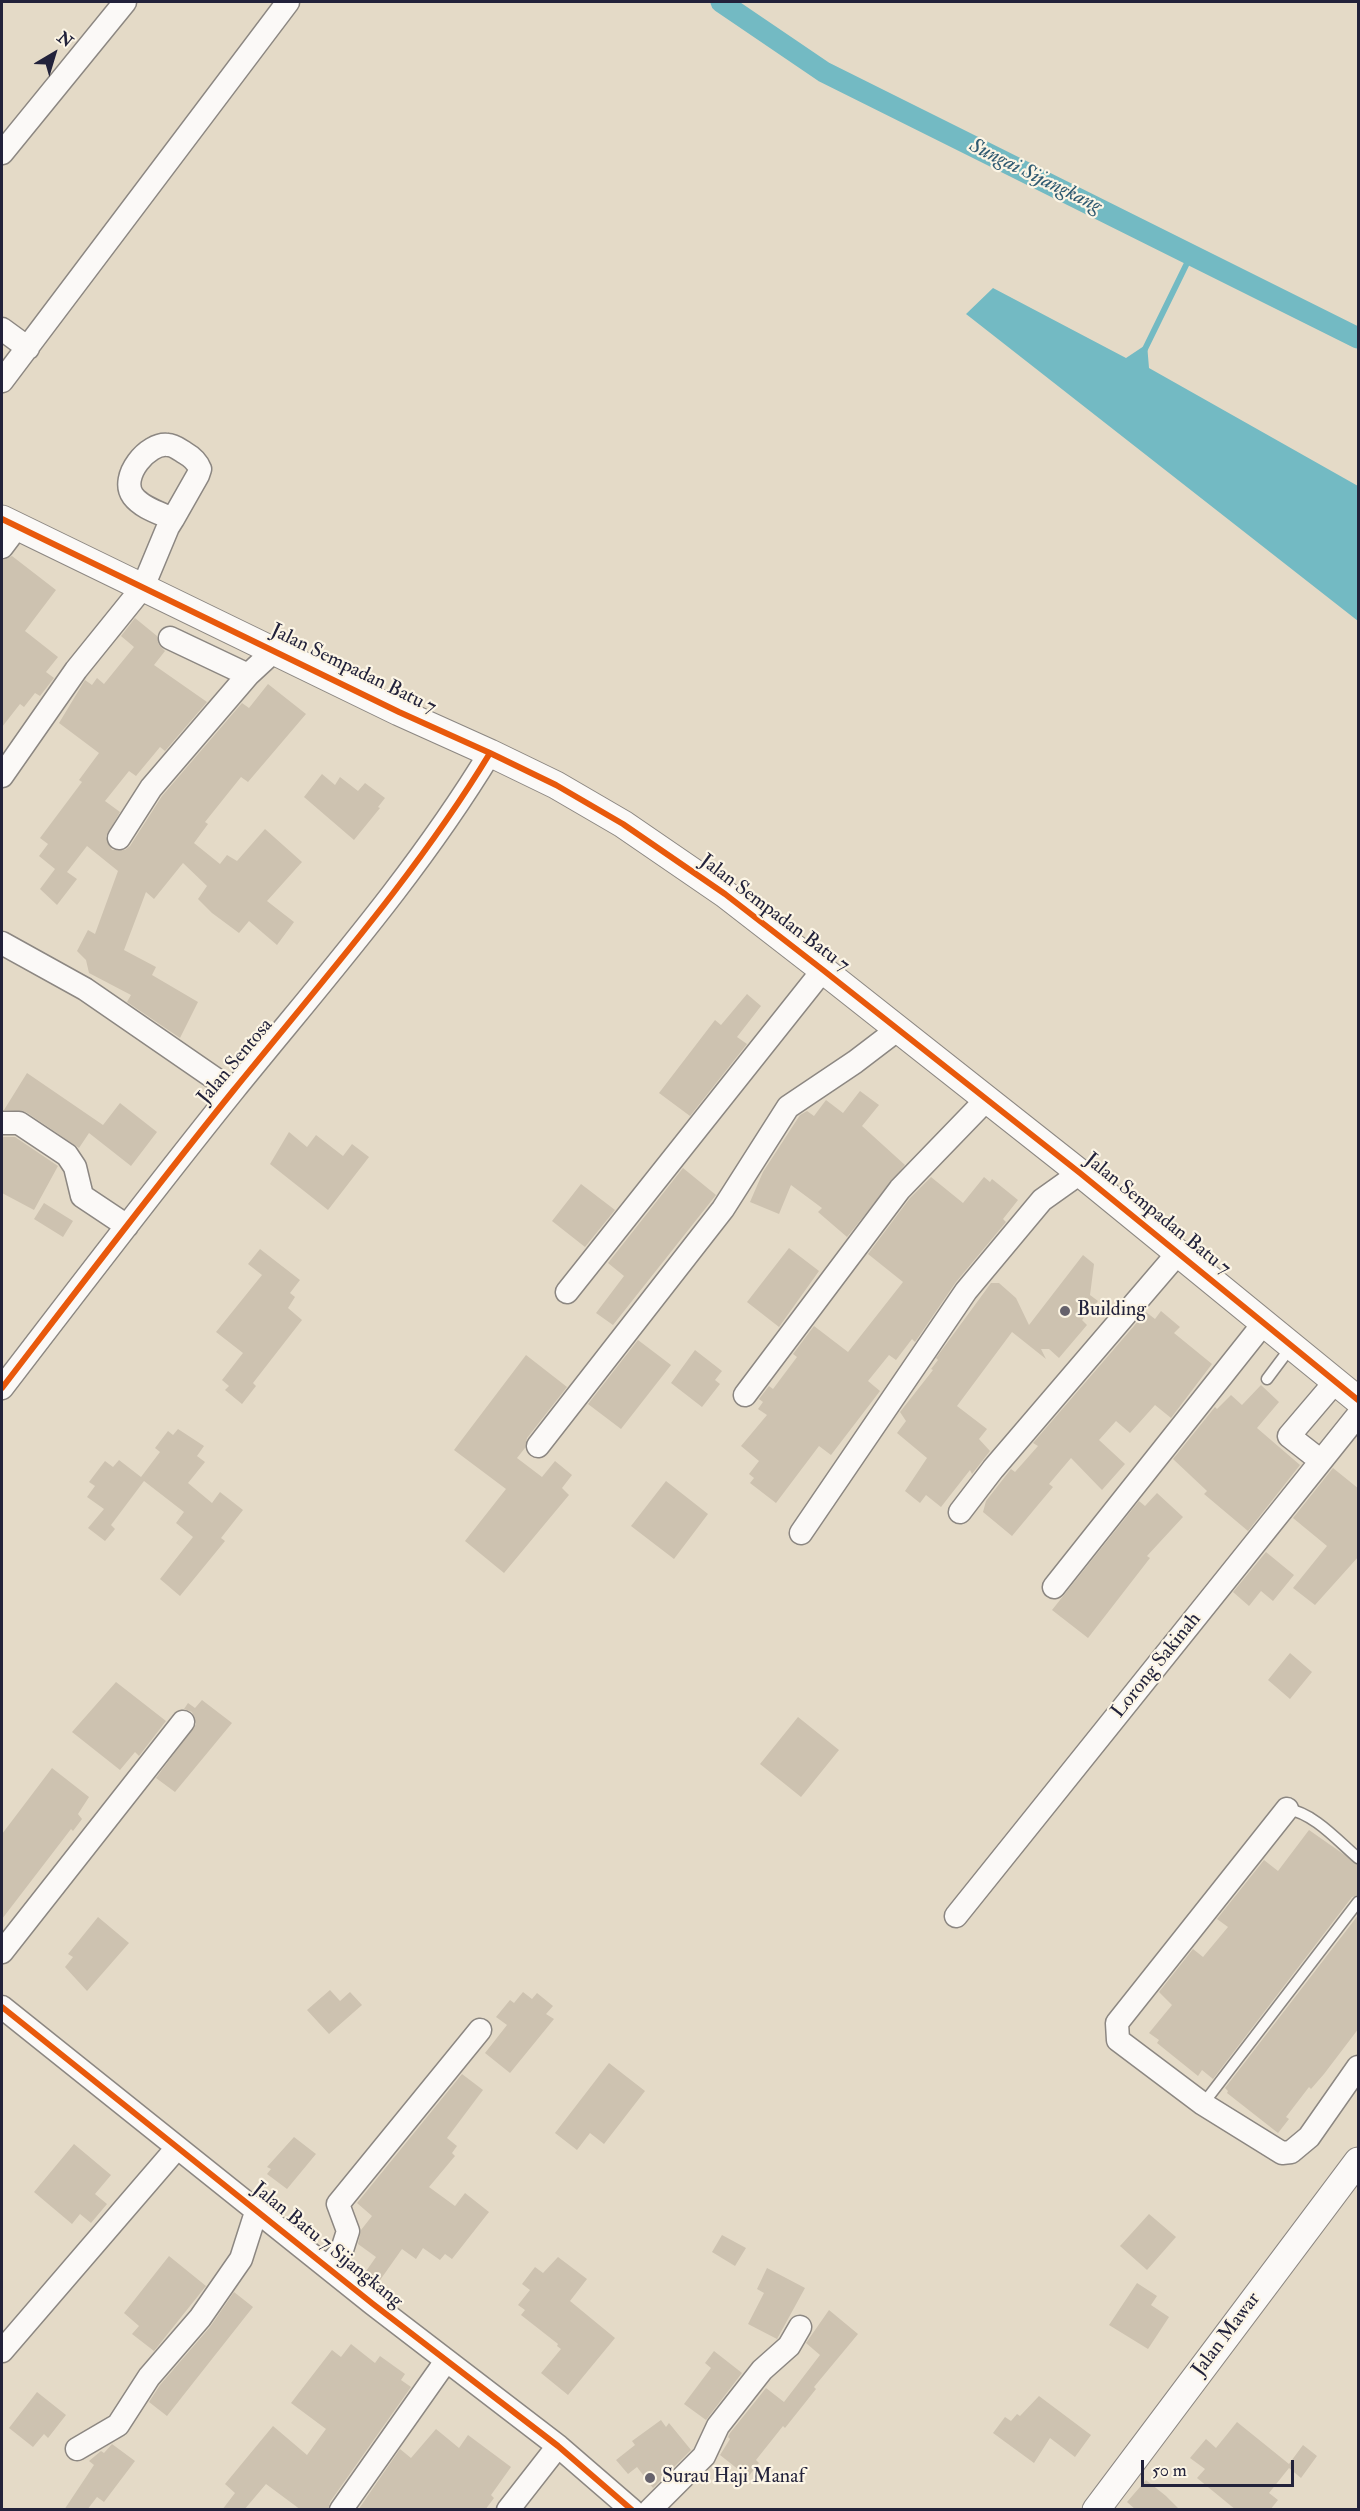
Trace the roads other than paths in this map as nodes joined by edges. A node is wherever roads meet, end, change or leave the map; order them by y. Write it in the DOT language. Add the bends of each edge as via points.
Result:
graph roads {
  1 [pos="124,2"];
  2 [pos="288,2"];
  3 [pos="2,153"];
  4 [pos="2,329"];
  5 [pos="28,348"];
  6 [pos="2,381"];
  7 [pos="173,519"];
  8 [pos="7,531"];
  9 [pos="143,587"];
  10 [pos="170,638"];
  11 [pos="276,650"];
  12 [pos="248,675"];
  13 [pos="490,753"];
  14 [pos="2,776"];
  15 [pos="119,838"];
  16 [pos="2,943"];
  17 [pos="823,970"];
  18 [pos="897,1030"];
  19 [pos="233,1091"];
  20 [pos="987,1100"];
  21 [pos="2,1123"];
  22 [pos="1080,1173"];
  23 [pos="127,1226"];
  24 [pos="1178,1253"];
  25 [pos="567,1292"];
  26 [pos="1263,1324"];
  27 [pos="1291,1347"];
  28 [pos="1267,1379"];
  29 [pos="1335,1382"];
  30 [pos="2,1388"];
  31 [pos="745,1395"];
  32 [pos="1359,1400"];
  33 [pos="1359,1416"];
  34 [pos="538,1446"];
  35 [pos="1321,1461"];
  36 [pos="960,1512"];
  37 [pos="801,1533"];
  38 [pos="1054,1587"];
  39 [pos="183,1722"];
  40 [pos="1287,1809"];
  41 [pos="1359,1858"];
  42 [pos="1359,1902"];
  43 [pos="956,1916"];
  44 [pos="2,1952"];
  45 [pos="2,2007"];
  46 [pos="480,2030"];
  47 [pos="1359,2067"];
  48 [pos="1203,2104"];
  49 [pos="176,2149"];
  50 [pos="1359,2161"];
  51 [pos="257,2209"];
  52 [pos="328,2267"];
  53 [pos="800,2327"];
  54 [pos="2,2351"];
  55 [pos="446,2361"];
  56 [pos="558,2446"];
  57 [pos="77,2449"];
  58 [pos="1105,2506"];
  59 [pos="341,2510"];
  60 [pos="508,2510"];
  61 [pos="632,2510"];
  62 [pos="650,2510"];
  1 -- 3 [label="street"];
  2 -- 5 [label="street"];
  4 -- 5 [label="street"];
  5 -- 6 [label="street"];
  7 -- 9 [label="street"];
  8 -- 9 [label="street, Jalan Sempadan Batu 7"];
  9 -- 11 [label="street, Jalan Sempadan Batu 7"];
  9 -- 14 [label="street" via="76,670"];
  10 -- 12 [label="street"];
  11 -- 12 [label="street"];
  11 -- 13 [label="street, Jalan Sempadan Batu 7"];
  12 -- 15 [label="street" via="151,788"];
  13 -- 17 [label="street, Jalan Sempadan Batu 7" via="623,824 725,894"];
  13 -- 19 [label="street, Jalan Sentosa" via="458,807 339,965"];
  16 -- 19 [label="street" via="86,989"];
  17 -- 18 [label="street, Jalan Sempadan Batu 7"];
  17 -- 25 [label="street"];
  18 -- 20 [label="street, Jalan Sempadan Batu 7"];
  18 -- 34 [label="street" via="788,1107 723,1209"];
  19 -- 23 [label="street, Jalan Sentosa"];
  20 -- 22 [label="street, Jalan Sempadan Batu 7"];
  20 -- 31 [label="street" via="900,1189"];
  21 -- 23 [label="street" via="19,1123 67,1155 75,1167 82,1196"];
  22 -- 24 [label="street, Jalan Sempadan Batu 7"];
  22 -- 37 [label="street" via="1042,1200 966,1292"];
  23 -- 30 [label="street, Jalan Sentosa"];
  24 -- 26 [label="street, Jalan Sempadan Batu 7"];
  24 -- 36 [label="street"];
  26 -- 27 [label="street, Jalan Sempadan Batu 7"];
  26 -- 38 [label="street"];
  27 -- 28 [label="lane"];
  27 -- 29 [label="street, Jalan Sempadan Batu 7"];
  29 -- 32 [label="street, Jalan Sempadan Batu 7"];
  29 -- 35 [label="street" via="1289,1437"];
  33 -- 35 [label="street, Lorong Sakinah"];
  35 -- 43 [label="street, Lorong Sakinah"];
  39 -- 44 [label="street"];
  40 -- 41 [label="lane" via="1311,1819"];
  40 -- 48 [label="street" via="1117,2023 1118,2040"];
  42 -- 48 [label="lane"];
  45 -- 49 [label="street, Jalan Batu 7 Sijangkang"];
  46 -- 52 [label="street" via="338,2204 348,2231 342,2250"];
  47 -- 48 [label="street" via="1309,2137 1291,2152 1273,2148"];
  49 -- 51 [label="street, Jalan Batu 7 Sijangkang"];
  49 -- 54 [label="street"];
  50 -- 58 [label="street, Jalan Mawar"];
  51 -- 52 [label="street, Jalan Batu 7 Sijangkang"];
  51 -- 57 [label="street" via="241,2259 200,2318 149,2377 118,2425"];
  52 -- 55 [label="street, Jalan Batu 7 Sijangkang"];
  53 -- 62 [label="street" via="789,2346 762,2370 718,2426 704,2456"];
  55 -- 56 [label="street, Jalan Batu 7 Sijangkang"];
  55 -- 59 [label="street"];
  56 -- 60 [label="street"];
  56 -- 61 [label="street, Jalan Batu 7 Sijangkang"];
}
